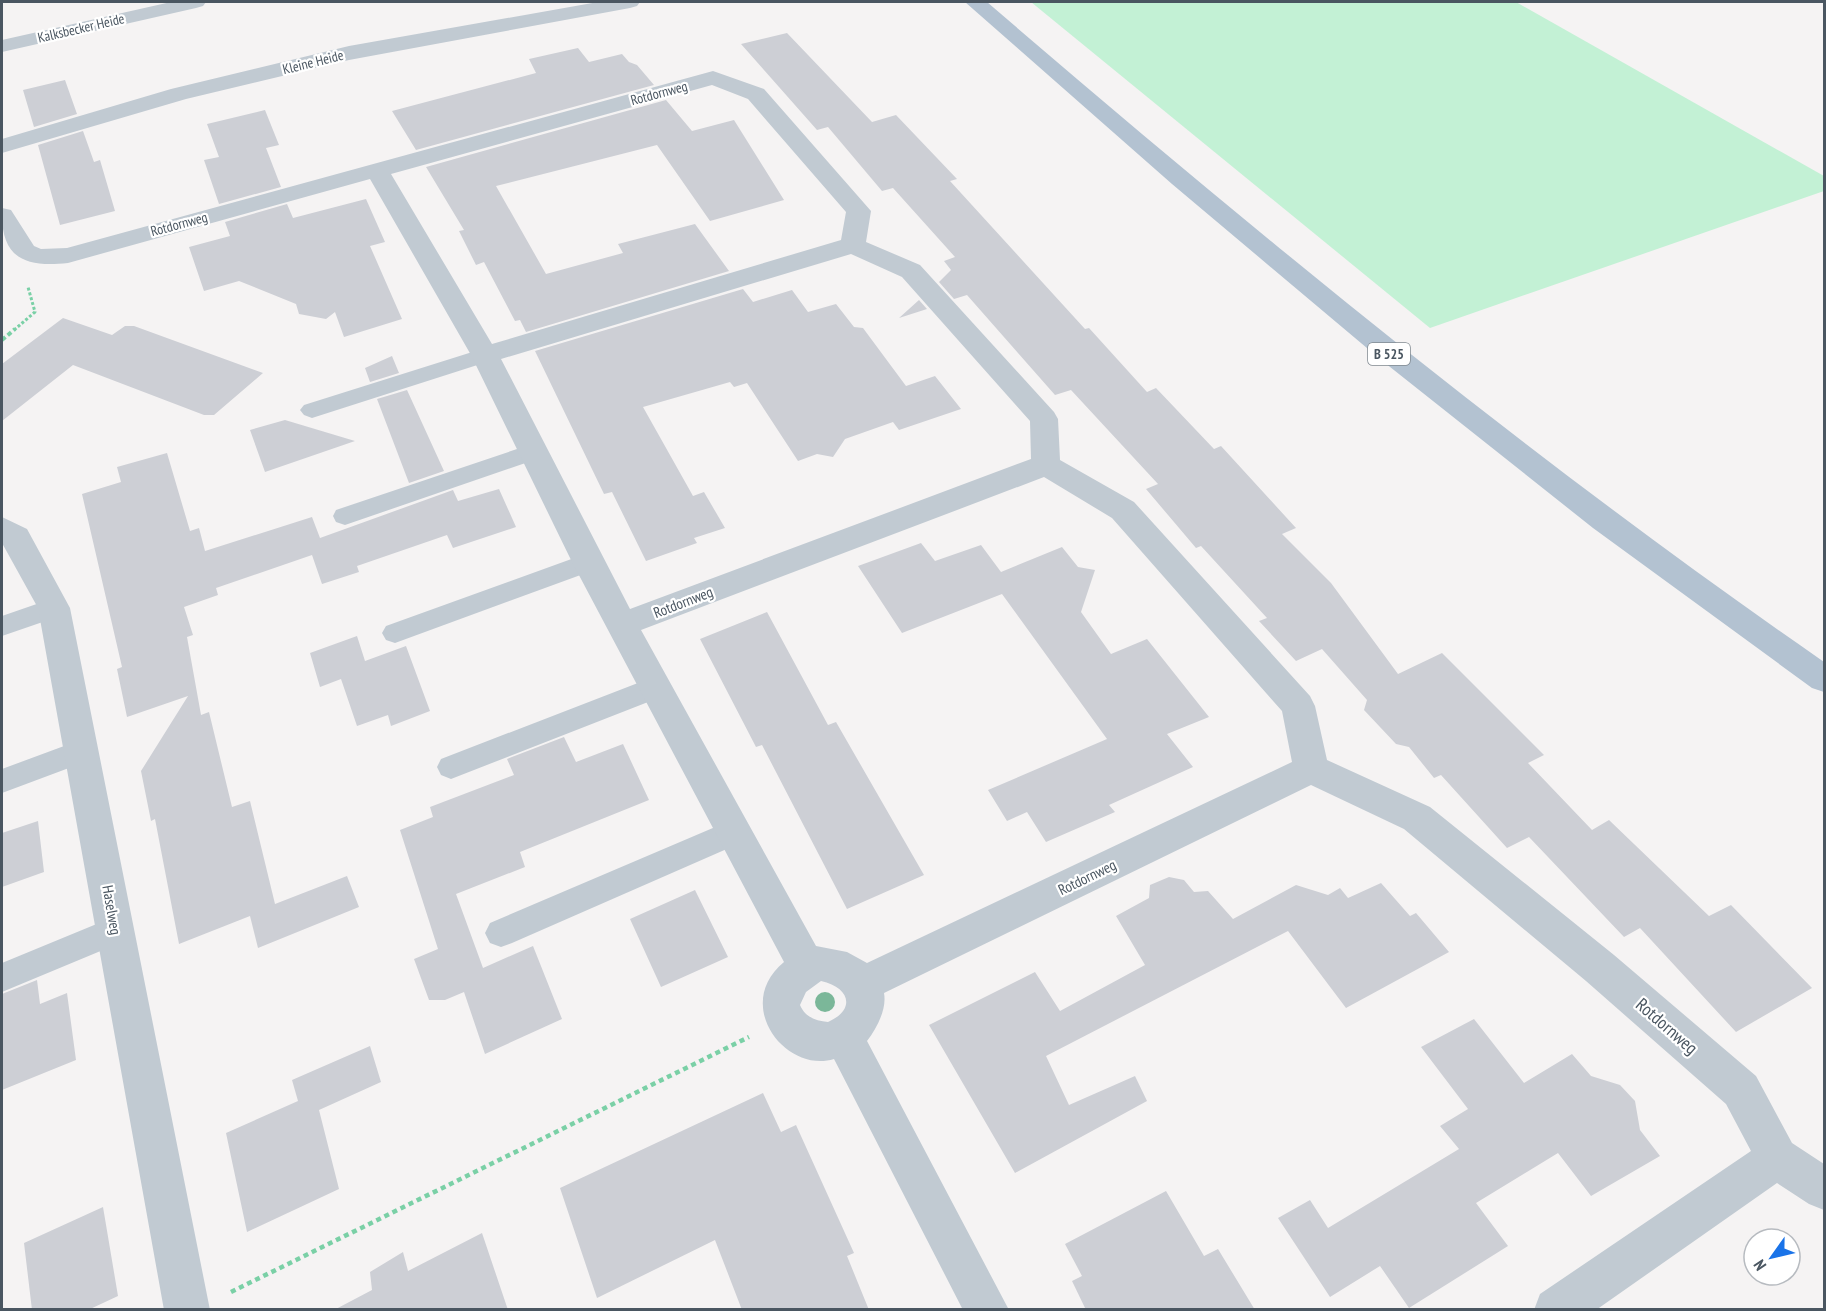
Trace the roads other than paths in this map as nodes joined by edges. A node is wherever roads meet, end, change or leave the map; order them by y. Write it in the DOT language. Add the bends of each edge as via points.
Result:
graph roads {
  1 [pos="196,2"];
  2 [pos="630,2"];
  3 [pos="975,2"];
  4 [pos="2,46"];
  5 [pos="2,146"];
  6 [pos="377,170"];
  7 [pos="2,214"];
  8 [pos="853,245"];
  9 [pos="485,355"];
  10 [pos="312,410"];
  11 [pos="532,452"];
  12 [pos="1046,465"];
  13 [pos="345,516"];
  14 [pos="2,528"];
  15 [pos="588,562"];
  16 [pos="54,608"];
  17 [pos="624,624"];
  18 [pos="2,626"];
  19 [pos="395,633"];
  20 [pos="1824,679"];
  21 [pos="656,687"];
  22 [pos="83,751"];
  23 [pos="451,767"];
  24 [pos="1311,769"];
  25 [pos="2,781"];
  26 [pos="734,832"];
  27 [pos="116,930"];
  28 [pos="501,933"];
  29 [pos="807,967"];
  30 [pos="2,978"];
  31 [pos="863,984"];
  32 [pos="843,1036"];
  33 [pos="1777,1158"];
  34 [pos="1824,1188"];
  35 [pos="187,1310"];
  36 [pos="987,1310"];
  37 [pos="1556,1310"];
  1 -- 4 [label="street, Kalksbecker Heide"];
  2 -- 5 [label="street, Kleine Heide" via="349,53 178,94"];
  3 -- 20 [label="main road, B 525" via="1270,256 1454,407"];
  6 -- 7 [label="street, Rotdornweg" via="69,255 40,259 21,250"];
  6 -- 8 [label="street, Rotdornweg" via="713,78 756,94 825,171 859,212"];
  6 -- 9 [label="street"];
  8 -- 9 [label="street"];
  8 -- 12 [label="street" via="911,272 1044,419"];
  9 -- 10 [label="lane"];
  9 -- 11 [label="street"];
  11 -- 13 [label="lane"];
  11 -- 15 [label="street"];
  12 -- 17 [label="street, Rotdornweg"];
  12 -- 24 [label="street" via="1123,510 1298,706"];
  14 -- 16 [label="street, Haselweg" via="16,537"];
  15 -- 17 [label="street"];
  15 -- 19 [label="lane"];
  16 -- 18 [label="lane"];
  16 -- 22 [label="street, Haselweg"];
  17 -- 21 [label="street"];
  21 -- 23 [label="lane"];
  21 -- 26 [label="street"];
  22 -- 25 [label="lane"];
  22 -- 27 [label="street, Haselweg"];
  24 -- 31 [label="street, Rotdornweg"];
  24 -- 33 [label="street, Rotdornweg" via="1417,818 1600,968 1741,1090"];
  26 -- 28 [label="lane"];
  26 -- 29 [label="street"];
  27 -- 30 [label="lane"];
  27 -- 35 [label="street, Haselweg"];
  29 -- 31 [label="street" via="837,964"];
  29 -- 32 [label="street" via="788,981 781,1000 785,1020 798,1035 819,1042"];
  31 -- 32 [label="street" via="867,1001 863,1017 852,1032"];
  32 -- 36 [label="street"];
  33 -- 34 [label="street"];
  33 -- 37 [label="street"];
}
